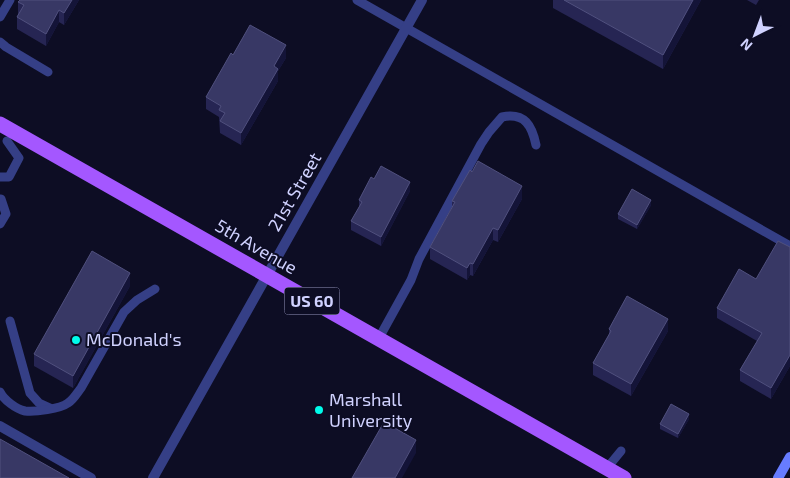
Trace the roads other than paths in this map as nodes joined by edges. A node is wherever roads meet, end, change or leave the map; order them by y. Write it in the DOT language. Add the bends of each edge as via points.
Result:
graph roads {
  1 [pos="10,0"];
  2 [pos="357,0"];
  3 [pos="422,0"];
  4 [pos="0,17"];
  5 [pos="406,28"];
  6 [pos="0,42"];
  7 [pos="48,72"];
  8 [pos="0,124"];
  9 [pos="7,138"];
  10 [pos="536,145"];
  11 [pos="0,178"];
  12 [pos="0,199"];
  13 [pos="0,224"];
  14 [pos="790,246"];
  15 [pos="266,275"];
  16 [pos="155,288"];
  17 [pos="10,321"];
  18 [pos="378,338"];
  19 [pos="0,392"];
  20 [pos="52,409"];
  21 [pos="0,426"];
  22 [pos="620,452"];
  23 [pos="790,456"];
  24 [pos="607,468"];
  25 [pos="91,478"];
  26 [pos="153,478"];
  27 [pos="624,478"];
  28 [pos="778,478"];
  1 -- 4 [label="lane"];
  2 -- 5 [label="lane"];
  3 -- 5 [label="street, 21st Street"];
  5 -- 14 [label="lane"];
  5 -- 15 [label="street, 21st Street"];
  6 -- 7 [label="lane"];
  8 -- 9 [label="main road, 5th Avenue / US 60"];
  9 -- 11 [label="lane" via="19,158 9,177"];
  9 -- 15 [label="main road, 5th Avenue / US 60"];
  10 -- 18 [label="lane" via="533,130 518,116 502,117 497,122 476,152"];
  12 -- 13 [label="lane" via="6,214"];
  15 -- 18 [label="main road, 5th Avenue / US 60"];
  15 -- 26 [label="street, 21st Street"];
  16 -- 20 [label="lane" via="124,312 74,398"];
  17 -- 20 [label="lane" via="30,393 39,403"];
  18 -- 24 [label="main road, 5th Avenue / US 60"];
  19 -- 20 [label="lane" via="12,404 25,410"];
  21 -- 25 [label="street"];
  22 -- 24 [label="lane"];
  23 -- 28 [label="main road"];
  24 -- 27 [label="main road, 5th Avenue / US 60"];
}
